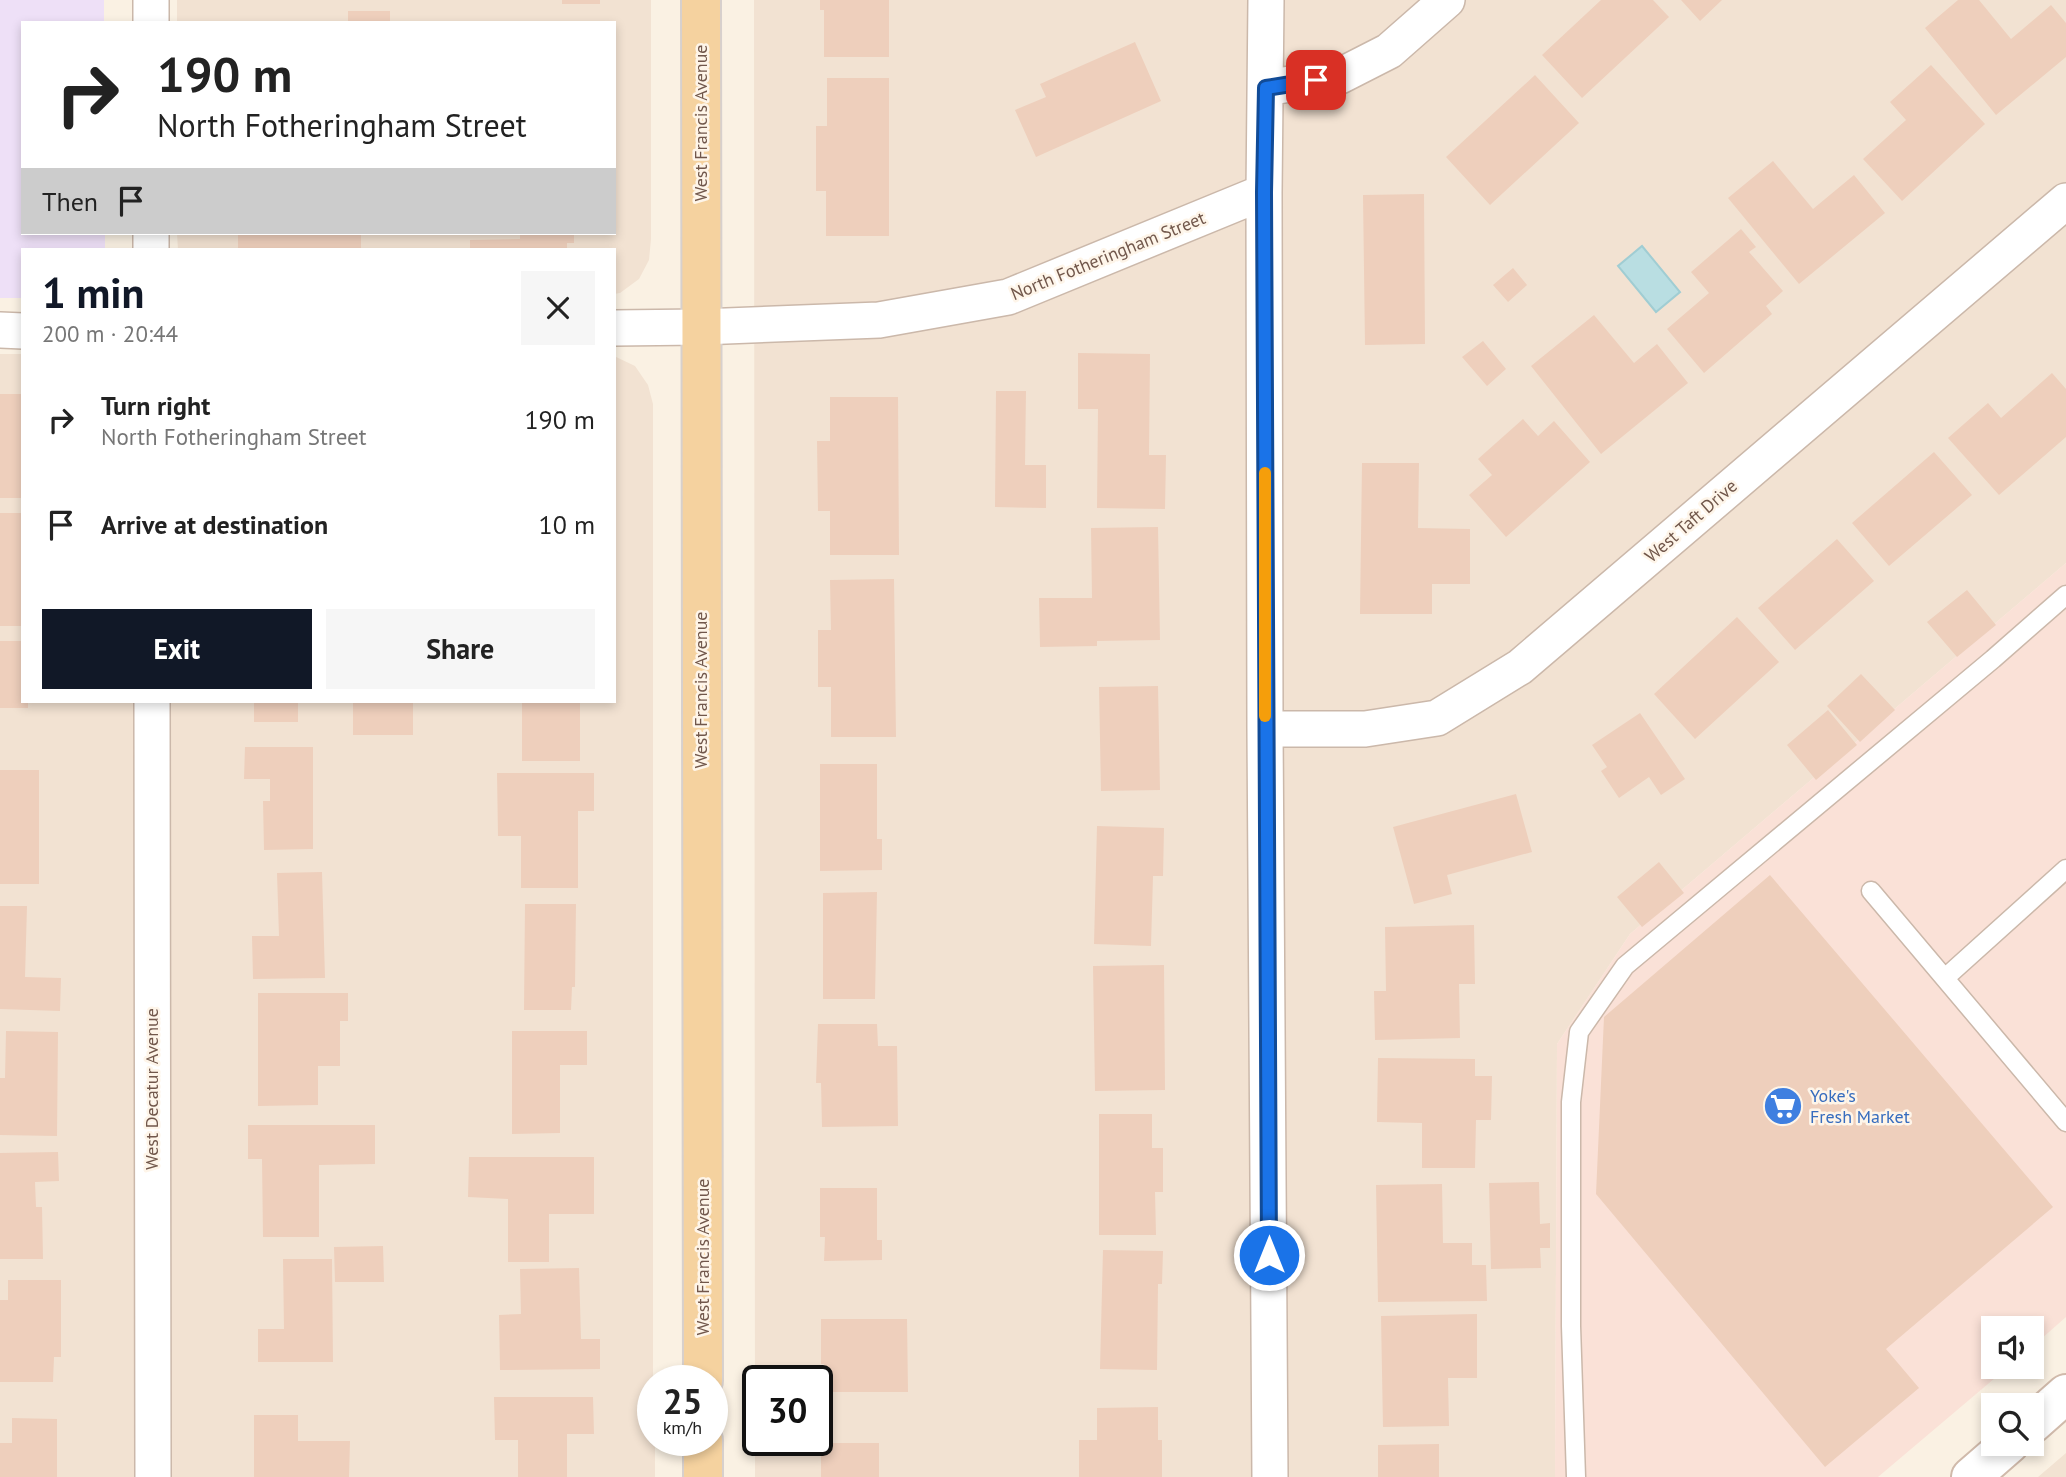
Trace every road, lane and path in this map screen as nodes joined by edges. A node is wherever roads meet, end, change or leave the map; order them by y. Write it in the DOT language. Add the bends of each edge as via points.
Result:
graph roads {
  1 [pos="151,0"];
  2 [pos="701,0"];
  3 [pos="1266,0"];
  4 [pos="1447,0"];
  5 [pos="151,21"];
  6 [pos="1266,88"];
  7 [pos="1264,192"];
  8 [pos="2066,201"];
  9 [pos="701,327"];
  10 [pos="616,328"];
  11 [pos="0,330"];
  12 [pos="21,331"];
  13 [pos="2066,595"];
  14 [pos="152,703"];
  15 [pos="1265,729"];
  16 [pos="2066,869"];
  17 [pos="1871,891"];
  18 [pos="1945,978"];
  19 [pos="2066,1122"];
  20 [pos="703,1365"];
  21 [pos="2066,1394"];
  22 [pos="2044,1413"];
  23 [pos="703,1456"];
  24 [pos="1995,1456"];
  25 [pos="153,1477"];
  26 [pos="704,1477"];
  27 [pos="1270,1477"];
  28 [pos="1576,1477"];
  29 [pos="1970,1477"];
  1 -- 5 [label="street"];
  2 -- 9 [label="main road, West Francis Avenue"];
  3 -- 6 [label="street"];
  4 -- 6 [label="street" via="1388,51 1340,76"];
  6 -- 7 [label="street"];
  7 -- 9 [label="street, North Fotheringham Street" via="1008,297 879,320"];
  7 -- 15 [label="street"];
  8 -- 15 [label="street, West Taft Drive" via="1520,667 1437,718 1366,729"];
  9 -- 10 [label="street, North Fotheringham Street"];
  9 -- 20 [label="main road, West Francis Avenue"];
  11 -- 12 [label="street"];
  13 -- 28 [label="lane" via="1625,966 1579,1032 1571,1102"];
  14 -- 25 [label="street, West Decatur Avenue"];
  15 -- 27 [label="street"];
  16 -- 18 [label="lane"];
  17 -- 18 [label="lane"];
  18 -- 19 [label="lane"];
  21 -- 22 [label="main road"];
  23 -- 26 [label="main road"];
  24 -- 29 [label="main road"];
}
